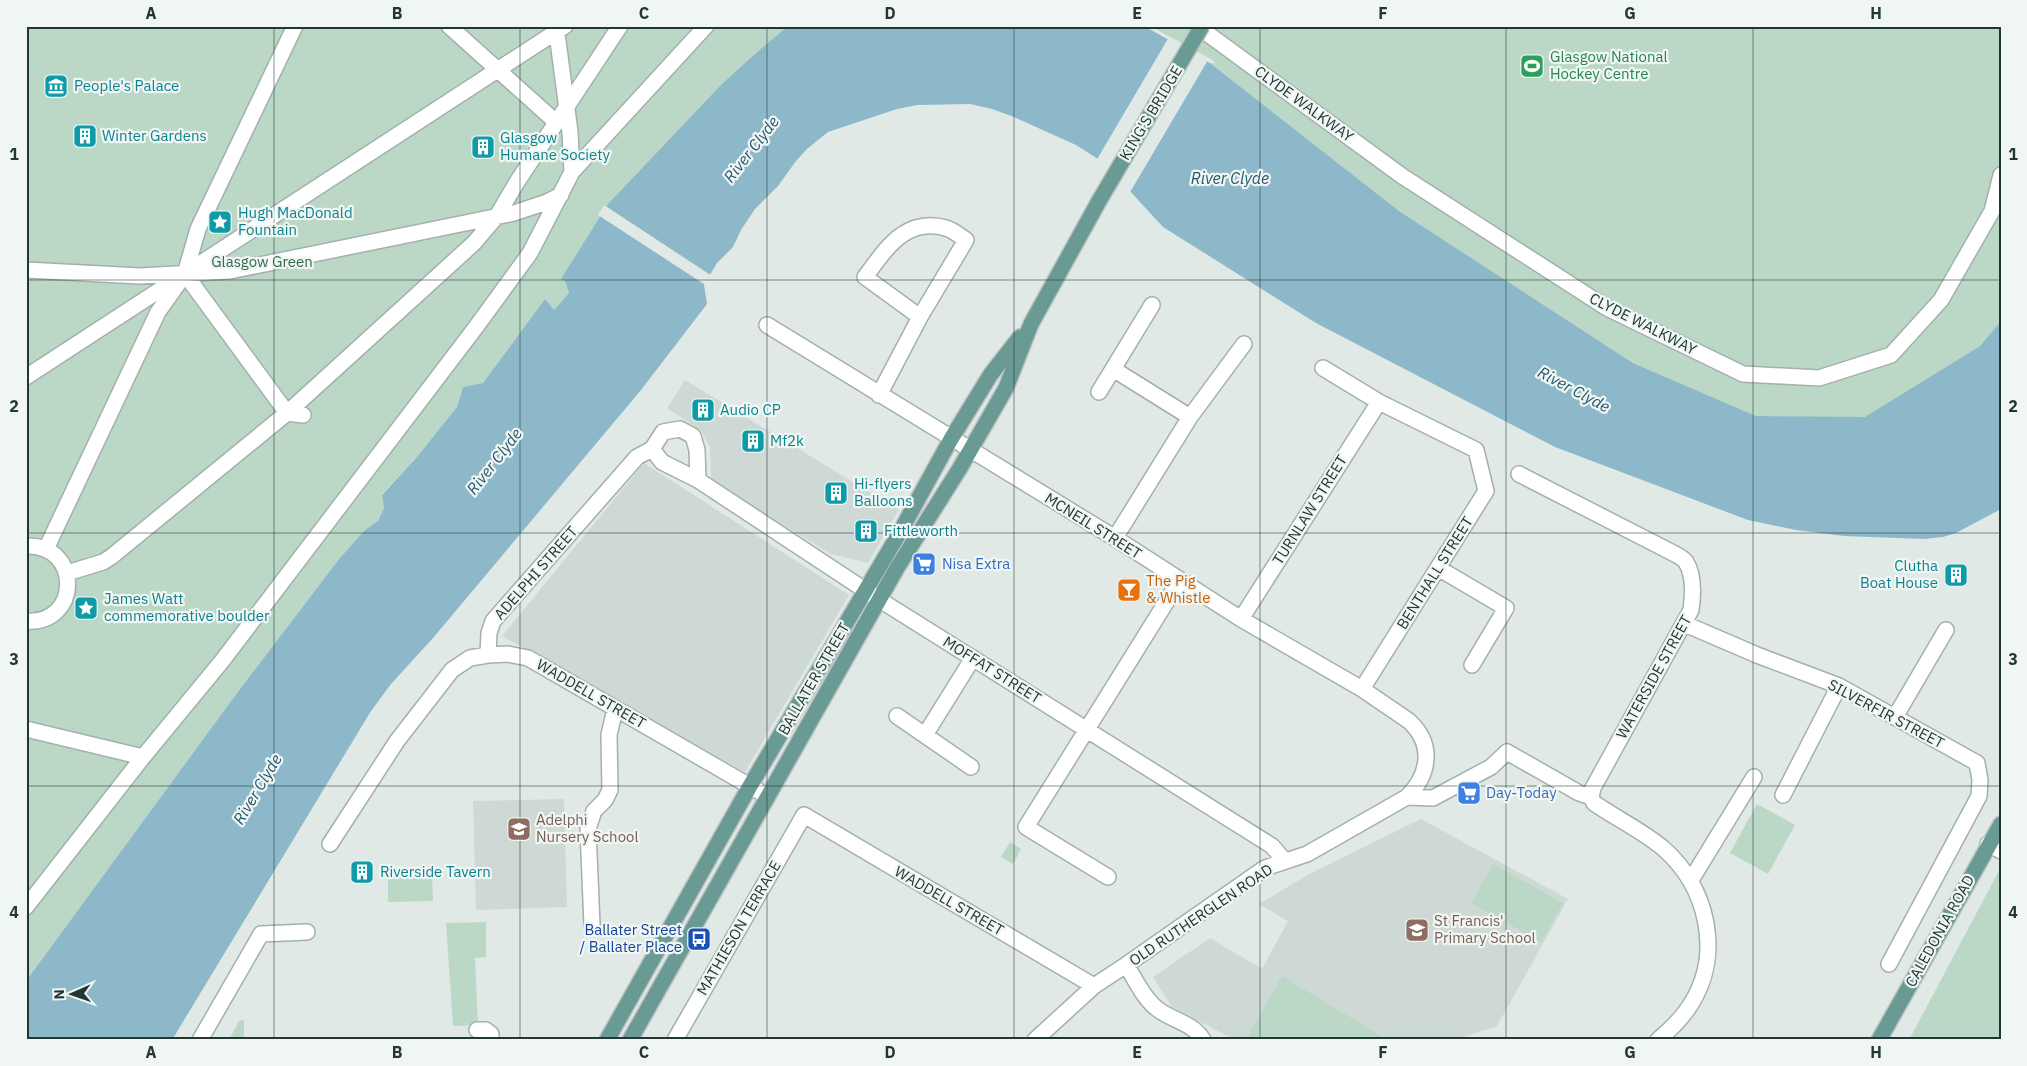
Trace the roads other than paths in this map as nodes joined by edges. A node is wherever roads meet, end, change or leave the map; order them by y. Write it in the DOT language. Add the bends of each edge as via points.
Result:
graph roads {
  1 [pos="295,26"];
  2 [pos="449,26"];
  3 [pos="620,26"];
  4 [pos="706,26"];
  5 [pos="1197,26"];
  6 [pos="1202,26"];
  7 [pos="560,28"];
  8 [pos="498,71"];
  9 [pos="567,107"];
  10 [pos="557,123"];
  11 [pos="572,172"];
  12 [pos="2001,175"];
  13 [pos="560,195"];
  14 [pos="1099,200"];
  15 [pos="497,216"];
  16 [pos="26,270"];
  17 [pos="185,274"];
  18 [pos="1152,305"];
  19 [pos="920,317"];
  20 [pos="1031,324"];
  21 [pos="766,325"];
  22 [pos="1244,344"];
  23 [pos="1323,368"];
  24 [pos="1113,369"];
  25 [pos="26,377"];
  26 [pos="1099,392"];
  27 [pos="879,395"];
  28 [pos="1379,402"];
  29 [pos="287,413"];
  30 [pos="303,415"];
  31 [pos="1190,417"];
  32 [pos="951,439"];
  33 [pos="652,449"];
  34 [pos="969,450"];
  35 [pos="1519,474"];
  36 [pos="698,480"];
  37 [pos="1115,538"];
  38 [pos="26,546"];
  39 [pos="46,550"];
  40 [pos="1438,568"];
  41 [pos="66,572"];
  42 [pos="1180,580"];
  43 [pos="866,590"];
  44 [pos="880,600"];
  45 [pos="1242,619"];
  46 [pos="26,621"];
  47 [pos="1685,624"];
  48 [pos="1946,630"];
  49 [pos="488,655"];
  50 [pos="973,658"];
  51 [pos="1472,665"];
  52 [pos="1839,686"];
  53 [pos="1362,689"];
  54 [pos="615,708"];
  55 [pos="897,716"];
  56 [pos="1896,717"];
  57 [pos="26,729"];
  58 [pos="1086,730"];
  59 [pos="925,736"];
  60 [pos="143,757"];
  61 [pos="1426,757"];
  62 [pos="971,767"];
  63 [pos="1754,777"];
  64 [pos="750,786"];
  65 [pos="1783,795"];
  66 [pos="767,796"];
  67 [pos="1407,797"];
  68 [pos="1591,797"];
  69 [pos="804,815"];
  70 [pos="2001,824"];
  71 [pos="330,844"];
  72 [pos="1995,848"];
  73 [pos="1284,860"];
  74 [pos="1108,877"];
  75 [pos="1690,880"];
  76 [pos="26,907"];
  77 [pos="680,911"];
  78 [pos="697,921"];
  79 [pos="592,925"];
  80 [pos="308,932"];
  81 [pos="1889,964"];
  82 [pos="1126,965"];
  83 [pos="1094,986"];
  84 [pos="477,1030"];
  85 [pos="200,1040"];
  86 [pos="491,1040"];
  87 [pos="607,1040"];
  88 [pos="630,1040"];
  89 [pos="675,1040"];
  90 [pos="1035,1040"];
  91 [pos="1202,1040"];
  92 [pos="1658,1040"];
  93 [pos="1879,1040"];
  1 -- 17 [label="street" via="198,229"];
  2 -- 8 [label="street"];
  3 -- 9 [label="street"];
  4 -- 11 [label="street"];
  5 -- 12 [label="street, CLYDE WALKWAY" via="1402,176 1599,303 1743,374 1819,378 1892,355 1941,300 1992,211"];
  6 -- 14 [label="main road, KING'S BRIDGE, bridge"];
  7 -- 8 [label="street"];
  7 -- 9 [label="street"];
  8 -- 10 [label="street"];
  8 -- 17 [label="street"];
  9 -- 10 [label="street"];
  9 -- 11 [label="street"];
  10 -- 15 [label="street"];
  11 -- 13 [label="street"];
  13 -- 15 [label="street" via="514,213"];
  13 -- 60 [label="street" via="530,253 476,327 222,661"];
  14 -- 20 [label="main road, BALLATER STREET"];
  15 -- 17 [label="street" via="230,271"];
  15 -- 29 [label="street" via="474,243"];
  16 -- 17 [label="street" via="140,276"];
  17 -- 25 [label="street"];
  17 -- 29 [label="street"];
  17 -- 39 [label="street" via="158,312"];
  18 -- 24 [label="street"];
  19 -- 19 [label="street" via="865,277 893,240 920,225 947,228 966,240"];
  19 -- 27 [label="street"];
  20 -- 32 [label="main road, BALLATER STREET" via="991,374"];
  20 -- 34 [label="main road, BALLATER STREET" via="1006,388"];
  21 -- 27 [label="street, MCNEIL STREET"];
  22 -- 31 [label="street"];
  23 -- 28 [label="street"];
  24 -- 26 [label="street"];
  24 -- 31 [label="street"];
  27 -- 32 [label="street, MCNEIL STREET"];
  28 -- 40 [label="street, BENTHALL STREET" via="1476,450 1486,491"];
  28 -- 45 [label="street, TURNLAW STREET"];
  29 -- 30 [label="street"];
  29 -- 41 [label="street" via="111,558"];
  31 -- 37 [label="street"];
  32 -- 34 [label="street, MCNEIL STREET"];
  32 -- 43 [label="main road, BALLATER STREET"];
  33 -- 36 [label="street, MOFFAT STREET" via="662,462"];
  33 -- 36 [label="street" via="663,432 680,429 693,436"];
  33 -- 49 [label="street, ADELPHI STREET" via="638,457 493,621"];
  34 -- 37 [label="street, MCNEIL STREET"];
  34 -- 44 [label="main road, BALLATER STREET"];
  35 -- 47 [label="street, WATERSIDE STREET" via="1682,559 1690,576 1692,598"];
  36 -- 43 [label="street, MOFFAT STREET"];
  37 -- 42 [label="street, MCNEIL STREET"];
  38 -- 39 [label="street"];
  39 -- 41 [label="street" via="61,561"];
  40 -- 51 [label="street" via="1506,608"];
  40 -- 53 [label="street, BENTHALL STREET"];
  41 -- 46 [label="street" via="67,592 58,609 42,619"];
  42 -- 45 [label="street, MCNEIL STREET"];
  42 -- 58 [label="street"];
  43 -- 44 [label="street, MOFFAT STREET"];
  43 -- 64 [label="main road, BALLATER STREET"];
  44 -- 50 [label="street, MOFFAT STREET"];
  44 -- 66 [label="main road, BALLATER STREET"];
  45 -- 53 [label="street, MCNEIL STREET"];
  47 -- 52 [label="street, SILVERFIR STREET"];
  47 -- 68 [label="street, WATERSIDE STREET"];
  48 -- 56 [label="street"];
  49 -- 54 [label="street, WADDELL STREET" via="528,658"];
  49 -- 71 [label="street" via="470,658 452,670 397,741"];
  50 -- 58 [label="street, MOFFAT STREET"];
  50 -- 59 [label="street"];
  52 -- 56 [label="street, SILVERFIR STREET"];
  52 -- 65 [label="street"];
  53 -- 61 [label="street, MCNEIL STREET" via="1416,728"];
  54 -- 64 [label="street, WADDELL STREET"];
  54 -- 79 [label="street" via="609,735 610,790 594,811 588,829"];
  55 -- 59 [label="street"];
  56 -- 81 [label="street, SILVERFIR STREET" via="1977,762 1980,780 1979,796"];
  57 -- 60 [label="street"];
  58 -- 73 [label="street, MOFFAT STREET" via="1272,846"];
  58 -- 74 [label="street" via="1026,826"];
  59 -- 62 [label="street"];
  60 -- 76 [label="street"];
  61 -- 67 [label="street, OLD RUTHERGLEN ROAD" via="1421,780"];
  63 -- 75 [label="street"];
  64 -- 66 [label="street, WADDELL STREET"];
  64 -- 77 [label="main road, BALLATER STREET"];
  66 -- 78 [label="main road, BALLATER STREET"];
  67 -- 68 [label="street" via="1433,798 1484,772 1508,752"];
  67 -- 73 [label="street, OLD RUTHERGLEN ROAD" via="1307,854"];
  68 -- 75 [label="street" via="1594,803 1645,835 1674,859"];
  69 -- 83 [label="street, WADDELL STREET"];
  69 -- 89 [label="street, MATHIESON TERRACE"];
  70 -- 72 [label="main road, CALEDONIA ROAD"];
  72 -- 93 [label="main road, CALEDONIA ROAD"];
  73 -- 82 [label="street, OLD RUTHERGLEN ROAD" via="1265,868"];
  75 -- 92 [label="street" via="1700,898 1707,928 1704,977 1691,1004"];
  77 -- 78 [label="street"];
  77 -- 87 [label="main road, BALLATER STREET"];
  78 -- 88 [label="main road, BALLATER STREET"];
  80 -- 85 [label="street" via="261,934"];
  82 -- 83 [label="street, OLD RUTHERGLEN ROAD"];
  82 -- 91 [label="street" via="1153,1006 1196,1030"];
  83 -- 90 [label="street, OLD RUTHERGLEN ROAD"];
  84 -- 86 [label="street" via="486,1030 491,1034"];
}
